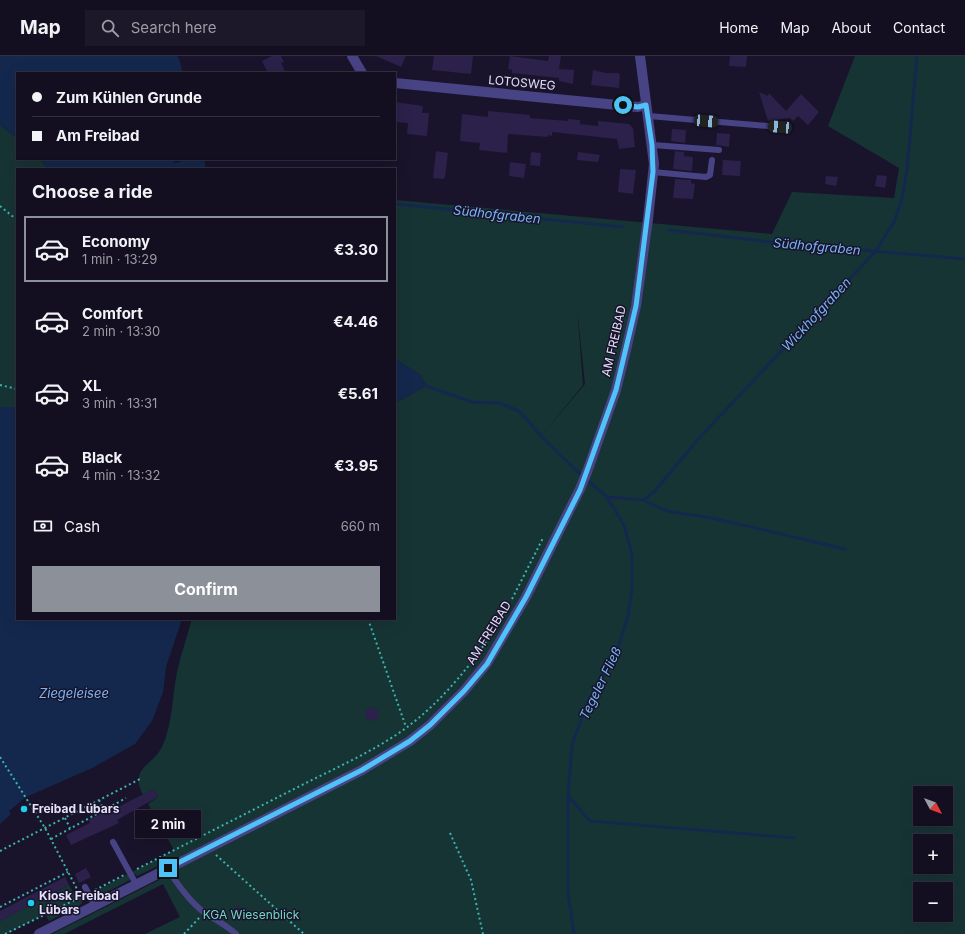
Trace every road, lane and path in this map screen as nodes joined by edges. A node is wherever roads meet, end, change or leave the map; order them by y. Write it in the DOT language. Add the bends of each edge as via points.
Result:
graph roads {
  1 [pos="352,56"];
  2 [pos="640,56"];
  3 [pos="361,72"];
  4 [pos="396,83"];
  5 [pos="646,105"];
  6 [pos="649,116"];
  7 [pos="780,127"];
  8 [pos="652,145"];
  9 [pos="719,150"];
  10 [pos="712,160"];
  11 [pos="654,168"];
  12 [pos="0,206"];
  13 [pos="16,219"];
  14 [pos="0,385"];
  15 [pos="16,389"];
  16 [pos="544,536"];
  17 [pos="510,602"];
  18 [pos="368,620"];
  19 [pos="490,637"];
  20 [pos="406,728"];
  21 [pos="0,757"];
  22 [pos="142,778"];
  23 [pos="126,798"];
  24 [pos="99,800"];
  25 [pos="104,810"];
  26 [pos="65,818"];
  27 [pos="45,828"];
  28 [pos="70,828"];
  29 [pos="450,833"];
  30 [pos="51,839"];
  31 [pos="113,842"];
  32 [pos="208,848"];
  33 [pos="0,851"];
  34 [pos="168,868"];
  35 [pos="68,872"];
  36 [pos="130,872"];
  37 [pos="136,884"];
  38 [pos="75,885"];
  39 [pos="86,887"];
  40 [pos="89,893"];
  41 [pos="95,906"];
  42 [pos="0,907"];
  43 [pos="204,912"];
  44 [pos="4,934"];
  45 [pos="39,934"];
  46 [pos="184,934"];
  47 [pos="236,934"];
  48 [pos="304,934"];
  49 [pos="484,934"];
  1 -- 3 [label="street"];
  2 -- 5 [label="street, AM FREIBAD"];
  4 -- 5 [label="street, LOTOSWEG" via="638,107"];
  5 -- 6 [label="street, AM FREIBAD"];
  6 -- 7 [label="lane"];
  6 -- 8 [label="street, AM FREIBAD"];
  8 -- 9 [label="lane"];
  8 -- 11 [label="street, AM FREIBAD"];
  10 -- 11 [label="lane" via="710,175 706,177"];
  11 -- 32 [label="street, AM FREIBAD" via="636,306 616,390 580,490 526,597 487,664 464,691 410,741 362,770"];
  12 -- 13 [label="path"];
  14 -- 15 [label="path"];
  16 -- 17 [label="path"];
  18 -- 20 [label="path"];
  19 -- 20 [label="path" via="455,683"];
  20 -- 36 [label="path" via="353,760"];
  21 -- 27 [label="path"];
  22 -- 24 [label="path"];
  23 -- 25 [label="path"];
  24 -- 25 [label="path"];
  24 -- 26 [label="path"];
  25 -- 28 [label="path"];
  26 -- 27 [label="path"];
  26 -- 28 [label="path"];
  27 -- 30 [label="path"];
  27 -- 33 [label="path"];
  28 -- 30 [label="path"];
  29 -- 49 [label="path" via="471,880"];
  30 -- 35 [label="path"];
  31 -- 36 [label="lane"];
  32 -- 34 [label="street, AM FREIBAD"];
  32 -- 48 [label="path"];
  34 -- 37 [label="street, AM FREIBAD"];
  34 -- 43 [label="lane" via="174,880"];
  35 -- 38 [label="path"];
  35 -- 42 [label="path"];
  36 -- 37 [label="lane"];
  36 -- 40 [label="path"];
  37 -- 41 [label="street, AM FREIBAD"];
  39 -- 40 [label="lane"];
  40 -- 41 [label="lane"];
  40 -- 44 [label="path"];
  41 -- 45 [label="street, AM FREIBAD"];
  43 -- 46 [label="path"];
  43 -- 47 [label="lane"];
}
